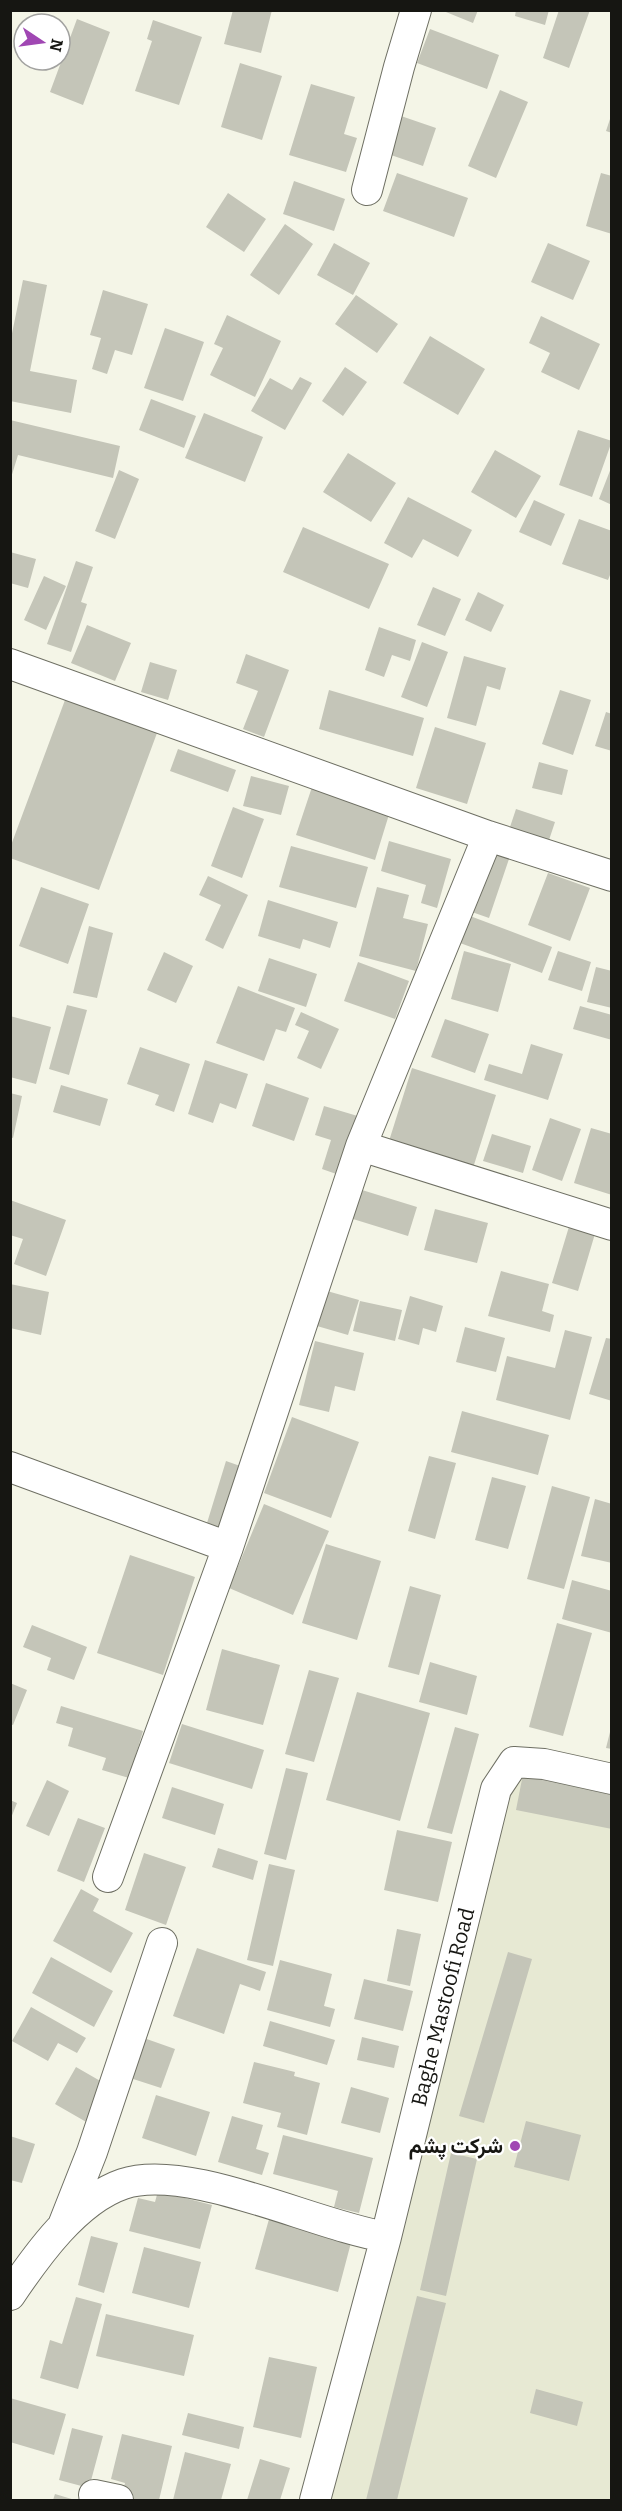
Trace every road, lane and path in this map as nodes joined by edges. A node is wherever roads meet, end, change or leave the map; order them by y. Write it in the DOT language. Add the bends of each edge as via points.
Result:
graph roads {
  1 [pos="416,10"];
  2 [pos="367,190"];
  3 [pos="10,664"];
  4 [pos="488,836"];
  5 [pos="612,876"];
  6 [pos="360,1146"];
  7 [pos="612,1225"];
  8 [pos="10,1467"];
  9 [pos="228,1547"];
  10 [pos="612,1779"];
  11 [pos="108,1877"];
  12 [pos="162,1944"];
  13 [pos="63,2226"];
  14 [pos="387,2236"];
  15 [pos="10,2295"];
  16 [pos="315,2500"];
  1 -- 2 [label="street"];
  3 -- 4 [label="street"];
  4 -- 5 [label="street"];
  4 -- 6 [label="street"];
  6 -- 7 [label="street"];
  6 -- 9 [label="street"];
  8 -- 9 [label="street"];
  9 -- 11 [label="street"];
  10 -- 14 [label="street, Baghe Mastoofi Road" via="544,1764 514,1762 496,1789"];
  12 -- 13 [label="street"];
  13 -- 14 [label="street" via="101,2194 125,2183 179,2181 230,2192 363,2233"];
  13 -- 15 [label="street"];
  14 -- 16 [label="street, Baghe Mastoofi Road"];
}
